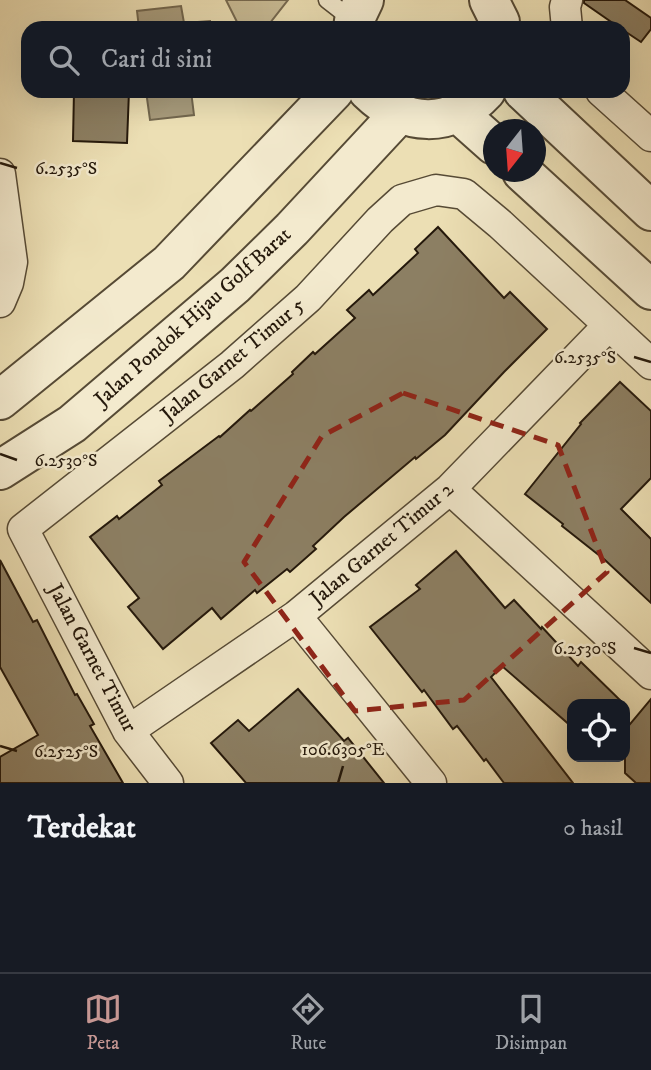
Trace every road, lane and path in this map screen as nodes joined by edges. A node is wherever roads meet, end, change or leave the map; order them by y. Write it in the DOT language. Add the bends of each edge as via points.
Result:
graph roads {
  1 [pos="489,0"];
  2 [pos="566,0"];
  3 [pos="500,21"];
  4 [pos="566,21"];
  5 [pos="327,98"];
  6 [pos="375,98"];
  7 [pos="530,98"];
  8 [pos="609,98"];
  9 [pos="472,102"];
  10 [pos="399,114"];
  11 [pos="483,124"];
  12 [pos="651,136"];
  13 [pos="0,174"];
  14 [pos="533,182"];
  15 [pos="651,211"];
  16 [pos="651,290"];
  17 [pos="0,302"];
  18 [pos="609,325"];
  19 [pos="651,364"];
  20 [pos="0,400"];
  21 [pos="0,470"];
  22 [pos="450,489"];
  23 [pos="23,528"];
  24 [pos="296,616"];
  25 [pos="651,674"];
  26 [pos="128,731"];
  27 [pos="168,783"];
  28 [pos="431,783"];
  1 -- 3 [label="street"];
  2 -- 4 [label="street"];
  5 -- 20 [label="street" via="169,263"];
  6 -- 10 [label="street"];
  7 -- 15 [label="street"];
  8 -- 12 [label="street"];
  9 -- 10 [label="street" via="439,119"];
  9 -- 11 [label="street"];
  10 -- 21 [label="street, Jalan Pondok Hijau Golf Barat" via="235,285 72,424"];
  13 -- 17 [label="street" via="12,262"];
  14 -- 16 [label="street"];
  18 -- 19 [label="street"];
  18 -- 22 [label="street, Jalan Garnet Timur 2"];
  18 -- 23 [label="street, Jalan Garnet Timur 5" via="464,194 436,190 402,200 308,298 232,365"];
  22 -- 24 [label="street, Jalan Garnet Timur 2"];
  22 -- 25 [label="street"];
  23 -- 26 [label="street, Jalan Garnet Timur"];
  24 -- 26 [label="street, Jalan Garnet Timur 2"];
  24 -- 28 [label="street"];
  26 -- 27 [label="street, Jalan Garnet Timur"];
}
